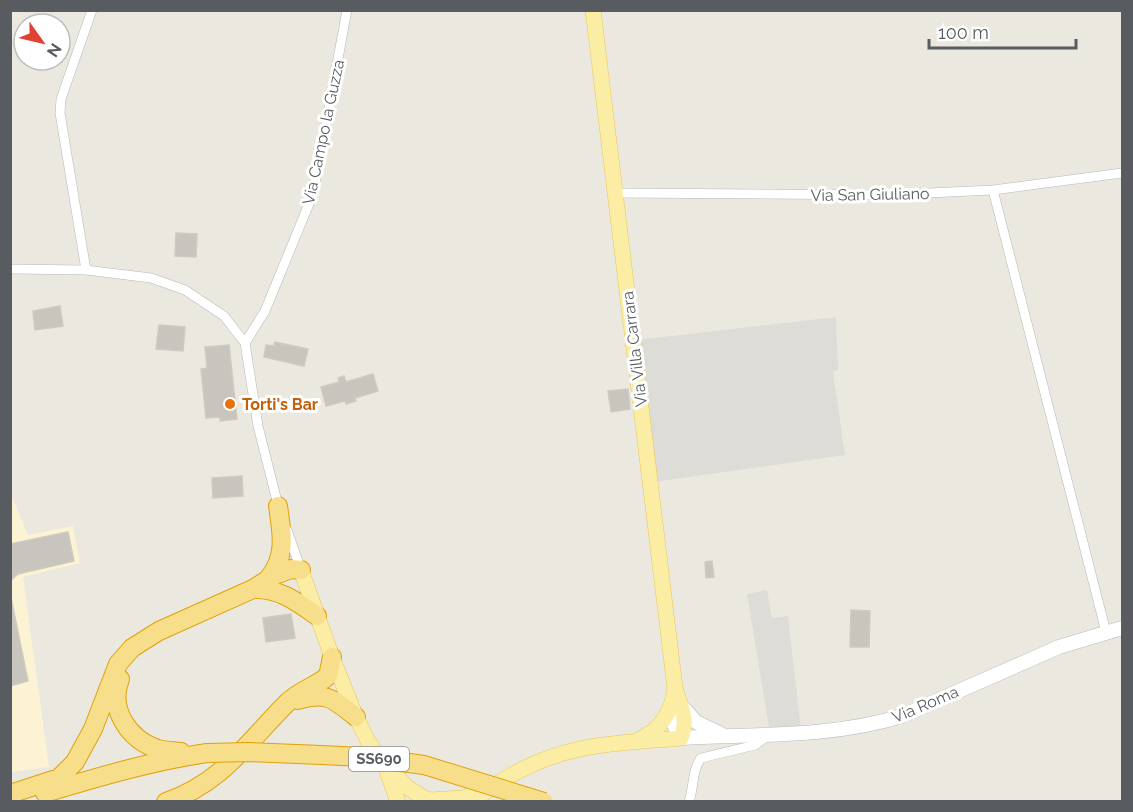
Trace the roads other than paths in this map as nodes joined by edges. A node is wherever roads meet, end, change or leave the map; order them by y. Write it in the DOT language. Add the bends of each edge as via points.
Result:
graph roads {
  1 [pos="92,10"];
  2 [pos="348,10"];
  3 [pos="593,10"];
  4 [pos="1122,173"];
  5 [pos="993,190"];
  6 [pos="615,193"];
  7 [pos="10,269"];
  8 [pos="86,270"];
  9 [pos="245,343"];
  10 [pos="278,506"];
  11 [pos="301,570"];
  12 [pos="262,586"];
  13 [pos="317,616"];
  14 [pos="1122,628"];
  15 [pos="159,631"];
  16 [pos="1106,632"];
  17 [pos="332,657"];
  18 [pos="677,697"];
  19 [pos="281,711"];
  20 [pos="356,717"];
  21 [pos="729,736"];
  22 [pos="766,737"];
  23 [pos="681,738"];
  24 [pos="633,742"];
  25 [pos="202,754"];
  26 [pos="488,789"];
  27 [pos="10,794"];
  28 [pos="399,797"];
  29 [pos="18,801"];
  30 [pos="166,801"];
  31 [pos="417,801"];
  32 [pos="472,801"];
  33 [pos="544,801"];
  34 [pos="689,801"];
  1 -- 8 [label="street" via="61,99 60,113"];
  2 -- 9 [label="street, Via Campo la Guzza" via="313,194 265,311"];
  3 -- 6 [label="main road, Via Villa Carrara"];
  4 -- 5 [label="street, Via San Giuliano"];
  5 -- 6 [label="street, Via San Giuliano" via="885,195"];
  5 -- 16 [label="street"];
  6 -- 18 [label="main road, Via Villa Carrara"];
  7 -- 8 [label="street"];
  8 -- 9 [label="street" via="151,278 184,290 224,316"];
  9 -- 10 [label="street" via="258,426"];
  10 -- 11 [label="street"];
  10 -- 12 [label="highway" via="281,553 277,566"];
  11 -- 12 [label="highway" via="292,580"];
  11 -- 13 [label="main road"];
  12 -- 13 [label="highway" via="289,597"];
  12 -- 15 [label="highway"];
  13 -- 17 [label="main road"];
  14 -- 16 [label="main road, Via Roma"];
  15 -- 25 [label="highway" via="133,656 124,671 116,694 118,709 126,726 146,744 159,750"];
  15 -- 27 [label="highway" via="132,648 118,664 93,729 75,762 59,778"];
  16 -- 22 [label="main road, Via Roma" via="1012,666 902,716 875,724"];
  17 -- 19 [label="highway" via="328,676 294,697"];
  17 -- 20 [label="main road"];
  18 -- 21 [label="main road" via="696,722"];
  18 -- 23 [label="main road, Via Villa Carrara" via="685,720"];
  18 -- 24 [label="main road" via="660,726"];
  19 -- 20 [label="highway" via="298,700 321,696 333,699"];
  19 -- 30 [label="highway" via="216,777"];
  20 -- 28 [label="main road"];
  21 -- 22 [label="main road, Via Roma"];
  21 -- 23 [label="main road, Via Roma"];
  22 -- 34 [label="street" via="754,745 701,758"];
  23 -- 24 [label="main road"];
  24 -- 26 [label="main road" via="580,749 550,758"];
  25 -- 29 [label="highway, SS690" via="107,775"];
  25 -- 33 [label="highway, SS690, bridge" via="364,757 424,765"];
  26 -- 28 [label="main road" via="441,801"];
  26 -- 32 [label="main road"];
  28 -- 31 [label="main road"];
}
